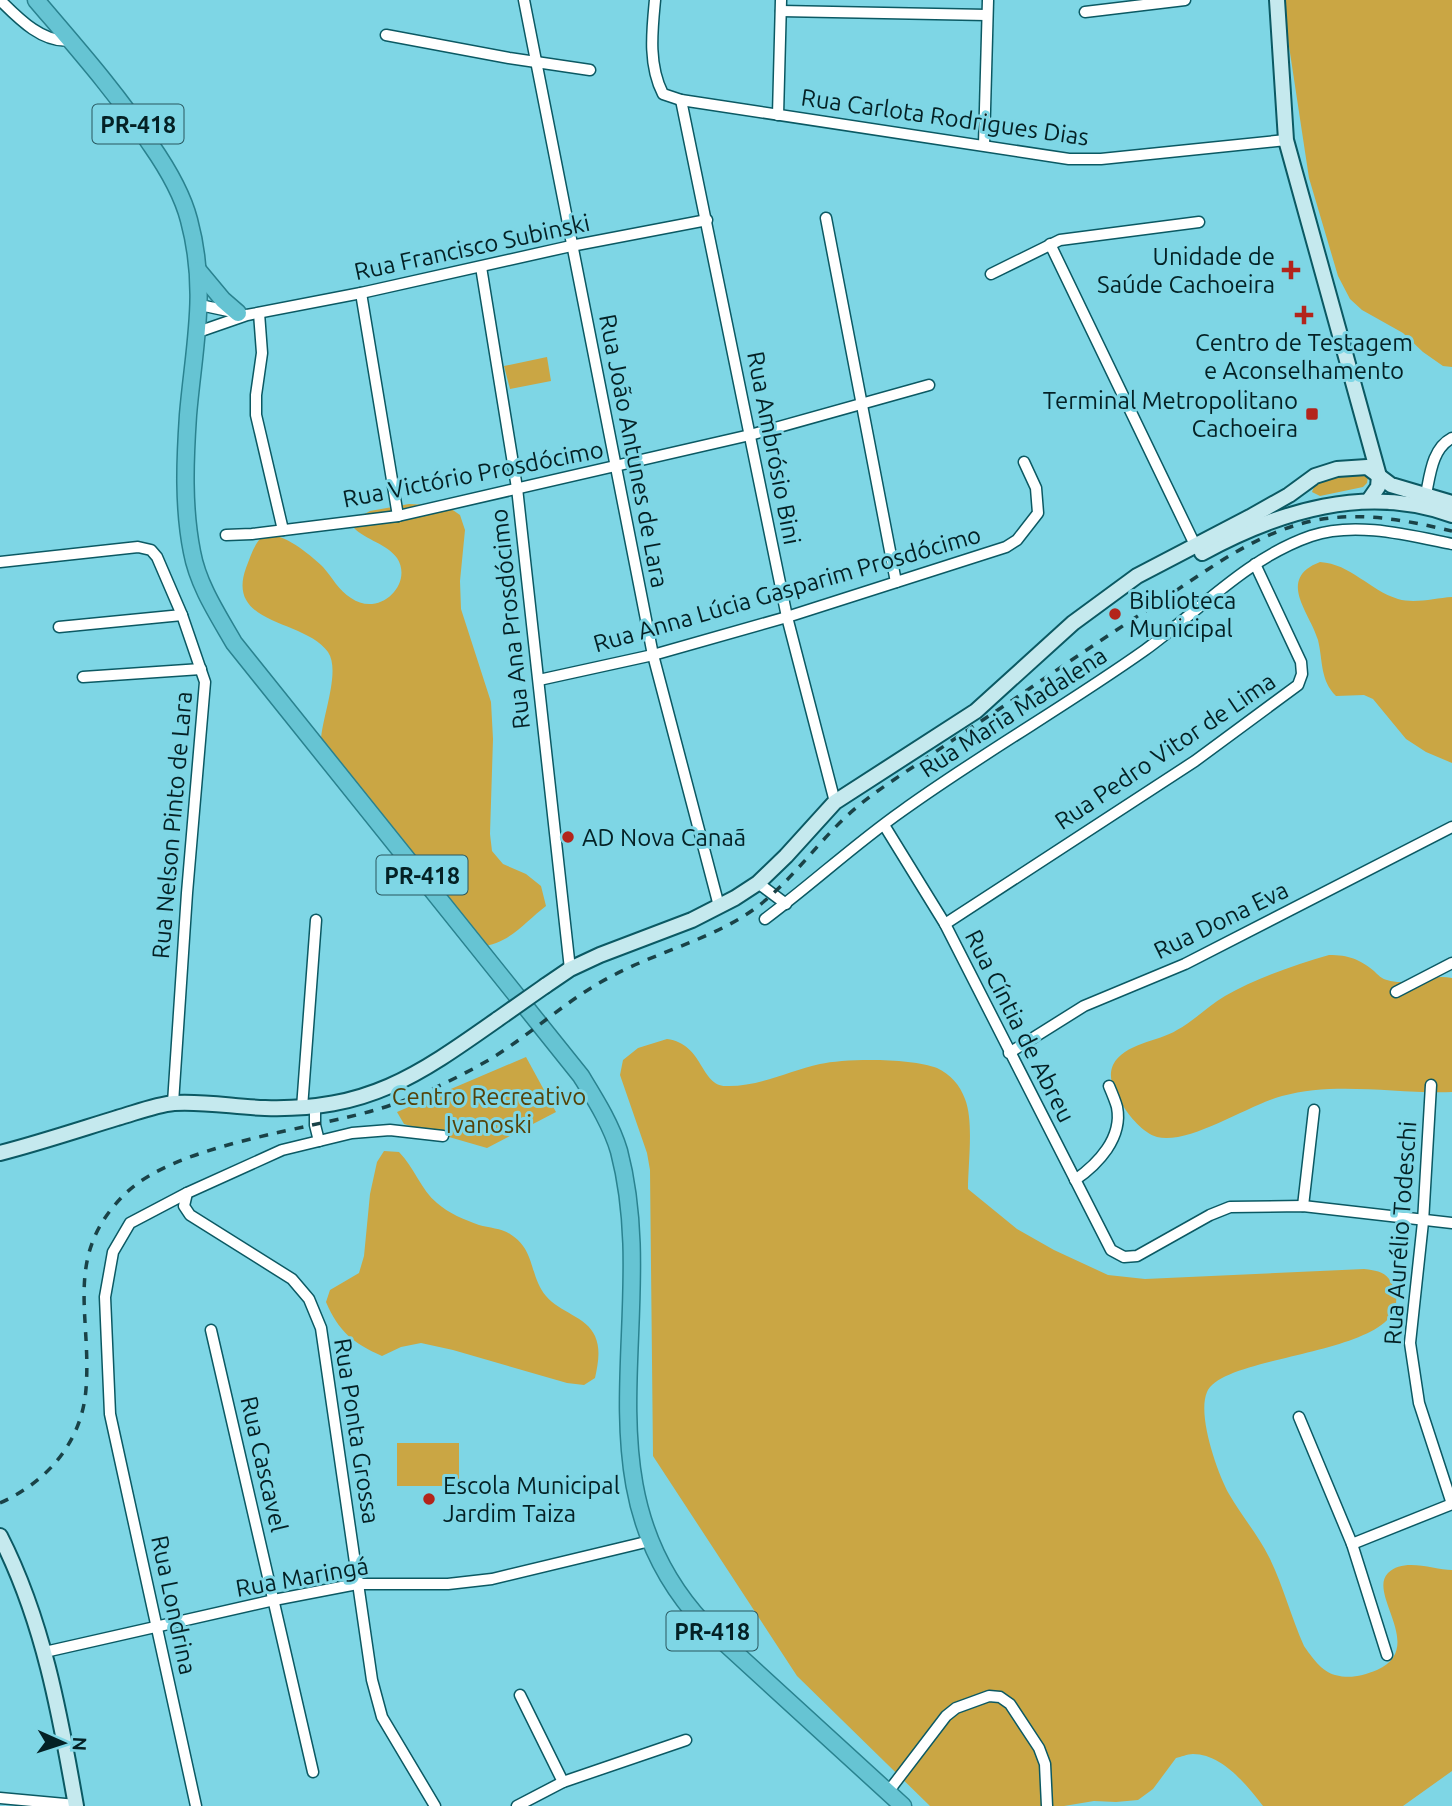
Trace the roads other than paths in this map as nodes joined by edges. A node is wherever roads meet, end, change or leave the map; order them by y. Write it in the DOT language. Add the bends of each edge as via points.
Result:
graph roads {
  1 [pos="0,0"];
  2 [pos="36,0"];
  3 [pos="524,0"];
  4 [pos="655,0"];
  5 [pos="988,0"];
  6 [pos="1185,0"];
  7 [pos="1277,0"];
  8 [pos="781,6"];
  9 [pos="1085,12"];
  10 [pos="987,15"];
  11 [pos="386,35"];
  12 [pos="70,40"];
  13 [pos="538,62"];
  14 [pos="590,70"];
  15 [pos="681,100"];
  16 [pos="778,115"];
  17 [pos="1286,140"];
  18 [pos="984,145"];
  19 [pos="827,218"];
  20 [pos="707,220"];
  21 [pos="1199,222"];
  22 [pos="1050,244"];
  23 [pos="571,246"];
  24 [pos="481,267"];
  25 [pos="198,270"];
  26 [pos="991,274"];
  27 [pos="361,293"];
  28 [pos="200,305"];
  29 [pos="259,313"];
  30 [pos="243,314"];
  31 [pos="198,332"];
  32 [pos="929,385"];
  33 [pos="863,402"];
  34 [pos="750,435"];
  35 [pos="1452,438"];
  36 [pos="1372,444"];
  37 [pos="1024,462"];
  38 [pos="1364,466"];
  39 [pos="615,467"];
  40 [pos="1379,476"];
  41 [pos="1307,481"];
  42 [pos="517,488"];
  43 [pos="1369,499"];
  44 [pos="1425,500"];
  45 [pos="1452,503"];
  46 [pos="1314,508"];
  47 [pos="1452,515"];
  48 [pos="398,516"];
  49 [pos="283,530"];
  50 [pos="226,535"];
  51 [pos="1452,544"];
  52 [pos="1197,550"];
  53 [pos="0,562"];
  54 [pos="1255,564"];
  55 [pos="896,582"];
  56 [pos="183,615"];
  57 [pos="787,617"];
  58 [pos="59,627"];
  59 [pos="653,655"];
  60 [pos="201,669"];
  61 [pos="83,677"];
  62 [pos="538,680"];
  63 [pos="835,802"];
  64 [pos="884,825"];
  65 [pos="1452,827"];
  66 [pos="758,883"];
  67 [pos="786,904"];
  68 [pos="719,906"];
  69 [pos="765,919"];
  70 [pos="316,920"];
  71 [pos="945,924"];
  72 [pos="1452,963"];
  73 [pos="570,969"];
  74 [pos="1396,992"];
  75 [pos="1009,1053"];
  76 [pos="1431,1085"];
  77 [pos="1109,1086"];
  78 [pos="173,1103"];
  79 [pos="308,1107"];
  80 [pos="1314,1110"];
  81 [pos="443,1136"];
  82 [pos="319,1141"];
  83 [pos="0,1153"];
  84 [pos="1075,1180"];
  85 [pos="187,1193"];
  86 [pos="1303,1206"];
  87 [pos="1423,1222"];
  88 [pos="1452,1223"];
  89 [pos="211,1330"];
  90 [pos="1299,1417"];
  91 [pos="1452,1504"];
  92 [pos="0,1536"];
  93 [pos="650,1541"];
  94 [pos="1352,1544"];
  95 [pos="357,1584"];
  96 [pos="274,1600"];
  97 [pos="158,1627"];
  98 [pos="45,1652"];
  99 [pos="1387,1655"];
  100 [pos="520,1695"];
  101 [pos="686,1740"];
  102 [pos="313,1772"];
  103 [pos="563,1782"];
  104 [pos="888,1791"];
  105 [pos="0,1797"];
  106 [pos="76,1806"];
  107 [pos="196,1806"];
  108 [pos="435,1806"];
  109 [pos="517,1806"];
  110 [pos="903,1806"];
  111 [pos="1046,1806"];
  1 -- 12 [label="street" via="41,34 59,42"];
  2 -- 12 [label="highway, PR-418"];
  3 -- 13 [label="street, Rua João Antunes de Lara"];
  4 -- 15 [label="street" via="657,82 663,94"];
  5 -- 10 [label="street"];
  6 -- 9 [label="street"];
  7 -- 17 [label="main road"];
  8 -- 10 [label="street"];
  8 -- 16 [label="street"];
  10 -- 18 [label="street"];
  11 -- 13 [label="street"];
  12 -- 25 [label="highway, PR-418" via="131,114 172,176 189,219"];
  13 -- 14 [label="street"];
  13 -- 23 [label="street, Rua João Antunes de Lara"];
  15 -- 16 [label="street, Rua Carlota Rodrigues Dias"];
  15 -- 20 [label="street, Rua Ambrósio Bini"];
  16 -- 18 [label="street, Rua Carlota Rodrigues Dias"];
  17 -- 18 [label="street, Rua Carlota Rodrigues Dias" via="1083,160"];
  17 -- 36 [label="main road"];
  19 -- 33 [label="street"];
  20 -- 23 [label="street, Rua Francisco Subinski"];
  20 -- 34 [label="street, Rua Ambrósio Bini"];
  21 -- 22 [label="street"];
  22 -- 26 [label="street"];
  22 -- 52 [label="street"];
  23 -- 24 [label="street, Rua Francisco Subinski"];
  23 -- 39 [label="street, Rua João Antunes de Lara"];
  24 -- 27 [label="street, Rua Francisco Subinski"];
  24 -- 42 [label="street, Rua Ana Prosdócimo"];
  25 -- 28 [label="highway, PR-418"];
  25 -- 30 [label="highway"];
  27 -- 29 [label="street, Rua Francisco Subinski"];
  27 -- 48 [label="street"];
  28 -- 30 [label="street, Rua Francisco Subinski"];
  28 -- 31 [label="highway, PR-418"];
  29 -- 30 [label="street, Rua Francisco Subinski"];
  29 -- 49 [label="street" via="262,353 257,415"];
  30 -- 31 [label="street, Rua Francisco Subinski"];
  31 -- 93 [label="highway, PR-418" via="184,482 192,554 210,602 234,643 581,1076 618,1150 629,1204 632,1285 628,1450"];
  32 -- 33 [label="street, Rua Victório Prosdócimo"];
  33 -- 34 [label="street, Rua Victório Prosdócimo"];
  33 -- 55 [label="street"];
  34 -- 39 [label="street, Rua Victório Prosdócimo"];
  34 -- 57 [label="street, Rua Ambrósio Bini"];
  35 -- 44 [label="street" via="1442,443 1435,456"];
  36 -- 38 [label="main road"];
  36 -- 40 [label="main road"];
  37 -- 55 [label="street, Rua Anna Lúcia Gasparim Prosdócimo" via="1036,488 1038,513 1017,540"];
  38 -- 40 [label="main road"];
  38 -- 41 [label="main road" via="1337,469"];
  39 -- 42 [label="street, Rua Victório Prosdócimo"];
  39 -- 59 [label="street, Rua João Antunes de Lara"];
  40 -- 43 [label="main road" via="1378,489"];
  40 -- 44 [label="main road"];
  41 -- 46 [label="main road" via="1304,495"];
  41 -- 52 [label="main road"];
  42 -- 48 [label="street, Rua Victório Prosdócimo"];
  42 -- 62 [label="street, Rua Ana Prosdócimo"];
  43 -- 44 [label="main road"];
  43 -- 46 [label="main road"];
  44 -- 45 [label="main road"];
  44 -- 47 [label="main road"];
  46 -- 52 [label="main road"];
  48 -- 49 [label="street, Rua Victório Prosdócimo"];
  49 -- 50 [label="street, Rua Victório Prosdócimo"];
  51 -- 54 [label="street, Rua Maria Madalena" via="1342,530 1313,535"];
  52 -- 63 [label="main road" via="1142,584 1121,589 1073,623 976,711"];
  53 -- 56 [label="street, Rua Nelson Pinto de Lara" via="138,547 152,550"];
  54 -- 64 [label="street, Rua Maria Madalena" via="1108,676"];
  54 -- 71 [label="street, Rua Pedro Vitor de Lima" via="1301,662 1298,685 1195,761"];
  55 -- 57 [label="street, Rua Anna Lúcia Gasparim Prosdócimo"];
  56 -- 58 [label="street"];
  56 -- 60 [label="street, Rua Nelson Pinto de Lara"];
  57 -- 59 [label="street, Rua Anna Lúcia Gasparim Prosdócimo"];
  57 -- 63 [label="street, Rua Ambrósio Bini"];
  59 -- 62 [label="street, Rua Anna Lúcia Gasparim Prosdócimo"];
  59 -- 68 [label="street, Rua João Antunes de Lara"];
  60 -- 61 [label="street"];
  60 -- 78 [label="street, Rua Nelson Pinto de Lara" via="205,682"];
  62 -- 73 [label="street, Rua Ana Prosdócimo"];
  63 -- 66 [label="main road"];
  64 -- 67 [label="street, Rua Maria Madalena"];
  64 -- 71 [label="street, Rua Cíntia de Abreu"];
  65 -- 75 [label="street, Rua Dona Eva" via="1185,964 1084,1006"];
  66 -- 67 [label="street"];
  66 -- 68 [label="main road"];
  67 -- 69 [label="street, Rua Maria Madalena"];
  68 -- 73 [label="main road"];
  70 -- 79 [label="street"];
  71 -- 75 [label="street, Rua Cíntia de Abreu"];
  72 -- 74 [label="street"];
  73 -- 79 [label="main road, bridge" via="417,1074 345,1102"];
  75 -- 84 [label="street, Rua Cíntia de Abreu"];
  76 -- 87 [label="street, Rua Aurélio Todeschi"];
  77 -- 84 [label="street" via="1117,1107 1115,1131 1101,1158"];
  78 -- 79 [label="main road"];
  78 -- 83 [label="main road"];
  79 -- 82 [label="street"];
  80 -- 86 [label="street"];
  81 -- 82 [label="street, Rua Londrina" via="390,1130"];
  82 -- 85 [label="street, Rua Londrina" via="282,1150"];
  84 -- 86 [label="street, Rua Cíntia de Abreu" via="1111,1250 1124,1257 1137,1256 1230,1207"];
  85 -- 95 [label="street, Rua Ponta Grossa" via="184,1206 190,1215 292,1279 309,1299 321,1328"];
  85 -- 97 [label="street, Rua Londrina" via="130,1223 113,1252 104,1297 110,1414"];
  86 -- 87 [label="street"];
  87 -- 88 [label="street"];
  87 -- 91 [label="street, Rua Aurélio Todeschi" via="1410,1343 1419,1403"];
  89 -- 96 [label="street, Rua Cascavel"];
  90 -- 94 [label="street"];
  91 -- 94 [label="street"];
  92 -- 98 [label="main road"];
  93 -- 95 [label="street, Rua Maringá" via="492,1579"];
  93 -- 104 [label="highway, PR-418" via="687,1605 704,1624"];
  94 -- 99 [label="street"];
  95 -- 96 [label="street, Rua Maringá"];
  95 -- 108 [label="street, Rua Ponta Grossa" via="382,1717"];
  96 -- 97 [label="street, Rua Maringá"];
  96 -- 102 [label="street, Rua Cascavel"];
  97 -- 98 [label="street, Rua Maringá"];
  97 -- 107 [label="street, Rua Londrina"];
  98 -- 106 [label="main road"];
  100 -- 103 [label="street"];
  101 -- 103 [label="street"];
  103 -- 109 [label="street"];
  104 -- 110 [label="highway, PR-418"];
  104 -- 111 [label="street" via="946,1716 989,1696 1000,1697 1010,1704 1038,1748 1045,1765"];
  105 -- 106 [label="street"];
}
